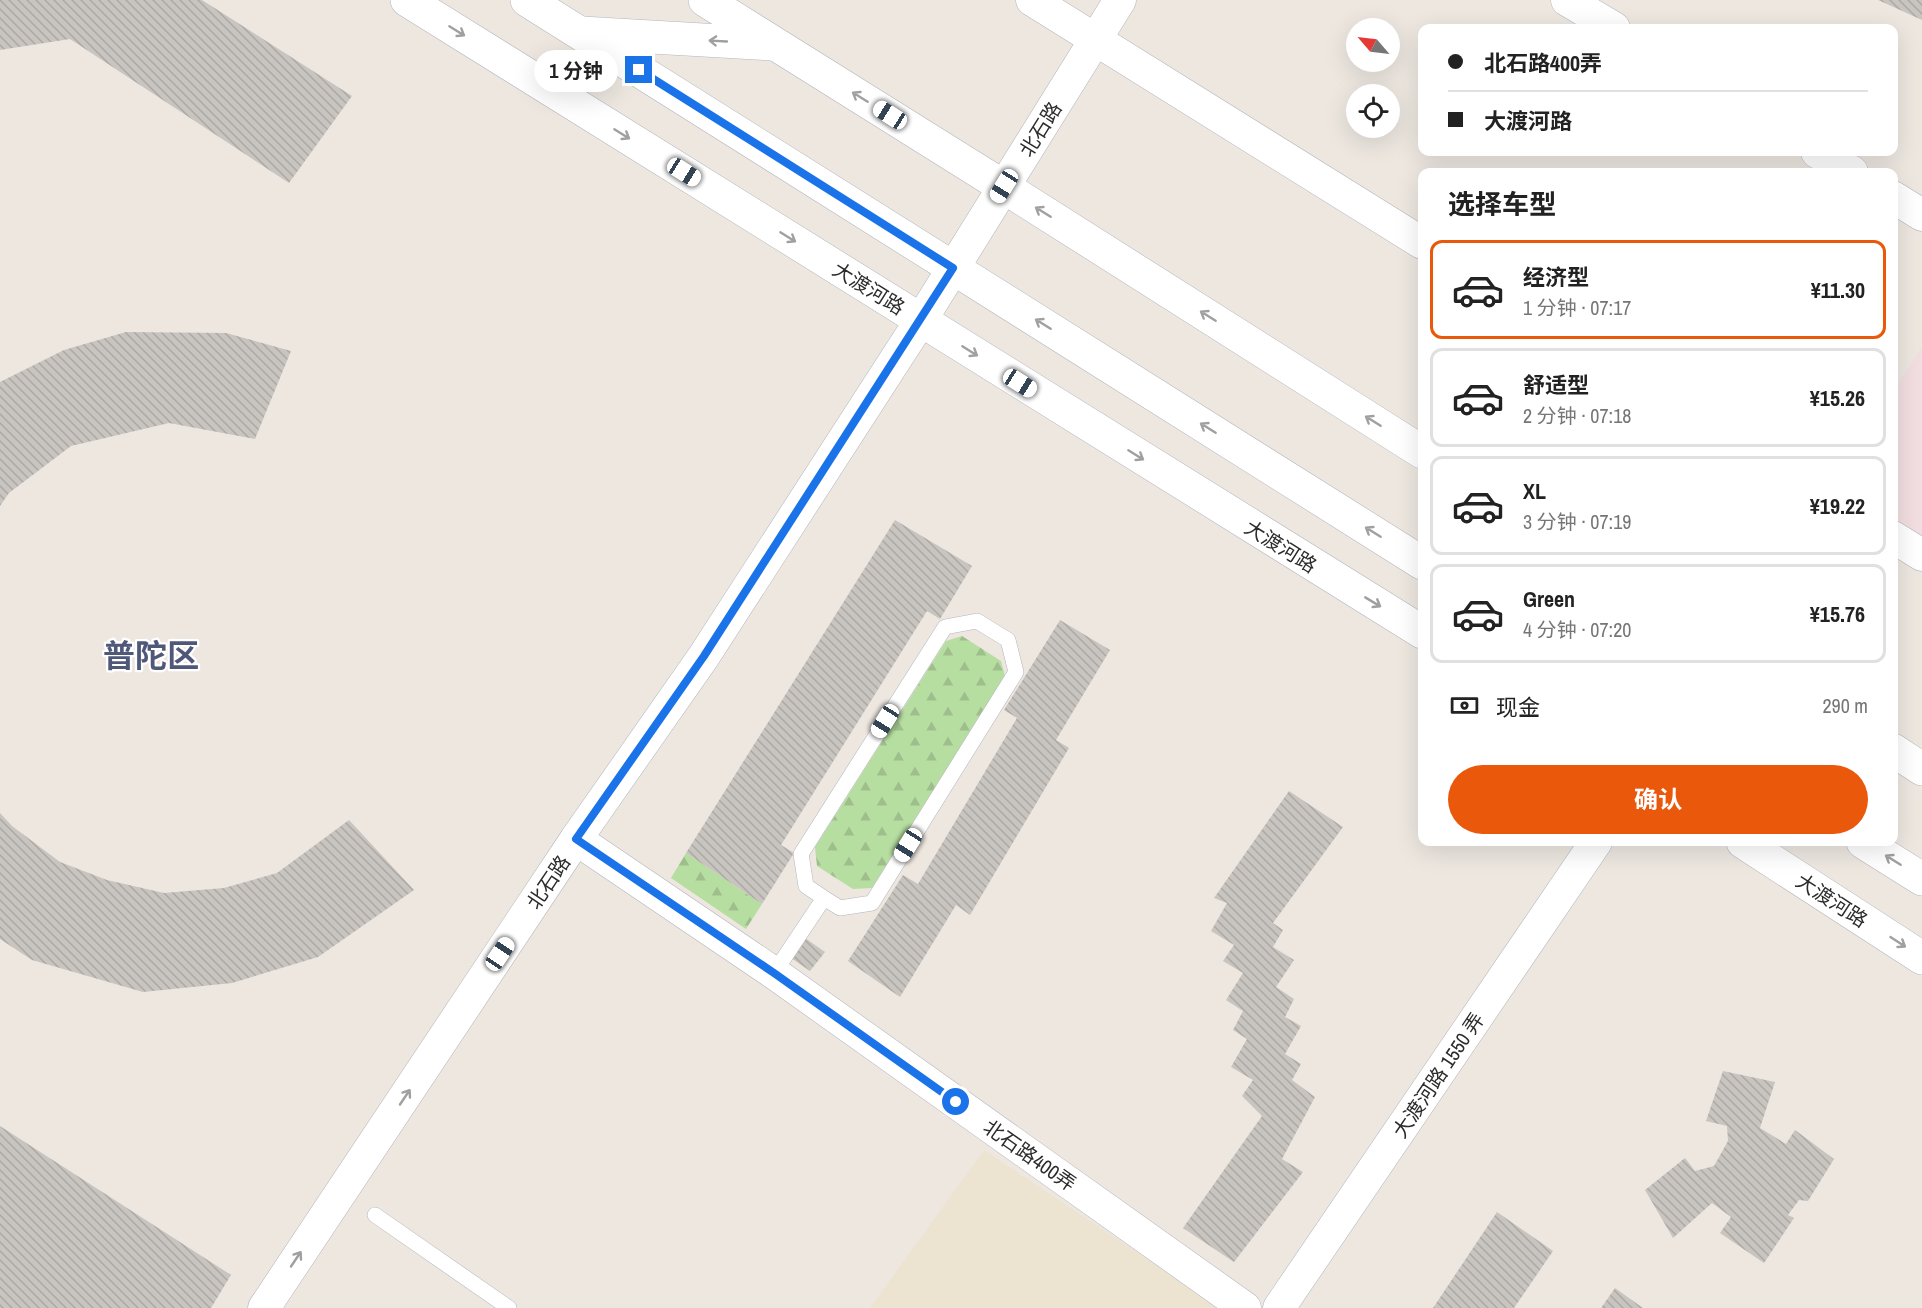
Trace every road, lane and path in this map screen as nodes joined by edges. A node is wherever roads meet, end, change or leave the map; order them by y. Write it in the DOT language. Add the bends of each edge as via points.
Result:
graph roads {
  1 [pos="407,0"];
  2 [pos="527,0"];
  3 [pos="705,0"];
  4 [pos="1032,0"];
  5 [pos="1120,0"];
  6 [pos="1567,0"];
  7 [pos="1607,24"];
  8 [pos="580,33"];
  9 [pos="1096,40"];
  10 [pos="776,44"];
  11 [pos="1824,156"];
  12 [pos="1845,168"];
  13 [pos="1004,186"];
  14 [pos="1898,200"];
  15 [pos="1922,215"];
  16 [pos="1418,241"];
  17 [pos="953,268"];
  18 [pos="921,320"];
  19 [pos="1418,449"];
  20 [pos="1898,540"];
  21 [pos="1922,555"];
  22 [pos="1418,560"];
  23 [pos="1418,630"];
  24 [pos="1898,753"];
  25 [pos="1922,769"];
  26 [pos="576,839"];
  27 [pos="1593,846"];
  28 [pos="1749,846"];
  29 [pos="1869,846"];
  30 [pos="1922,879"];
  31 [pos="824,898"];
  32 [pos="1922,958"];
  33 [pos="774,973"];
  34 [pos="375,1215"];
  35 [pos="264,1308"];
  36 [pos="508,1308"];
  37 [pos="1245,1308"];
  38 [pos="1279,1308"];
  1 -- 18 [label="main road, 大渡河路, one-way"];
  2 -- 8 [label="main road"];
  3 -- 10 [label="main road"];
  4 -- 9 [label="street"];
  5 -- 9 [label="street, 北石路"];
  6 -- 7 [label="street"];
  10 -- 8 [label="main road, one-way"];
  8 -- 17 [label="main road"];
  9 -- 13 [label="street, 北石路"];
  9 -- 16 [label="street"];
  13 -- 10 [label="main road, one-way"];
  11 -- 12 [label="street"];
  13 -- 17 [label="street, 北石路"];
  19 -- 13 [label="main road, one-way"];
  14 -- 15 [label="street"];
  17 -- 18 [label="street, 北石路"];
  22 -- 17 [label="main road, one-way"];
  18 -- 23 [label="main road, 大渡河路, one-way"];
  18 -- 26 [label="street, 北石路" via="704,656"];
  20 -- 21 [label="street"];
  24 -- 25 [label="main road"];
  26 -- 33 [label="street, 北石路400弄"];
  35 -- 26 [label="street, 北石路, one-way"];
  27 -- 38 [label="street, 大渡河路 1550 弄"];
  28 -- 32 [label="main road, 大渡河路, one-way"];
  30 -- 29 [label="main road, one-way"];
  31 -- 31 [label="lane" via="840,908 872,903 1017,672 1008,640 978,621 945,627 801,854 806,886"];
  31 -- 33 [label="lane"];
  33 -- 37 [label="street, 北石路400弄"];
  34 -- 36 [label="lane"];
}
